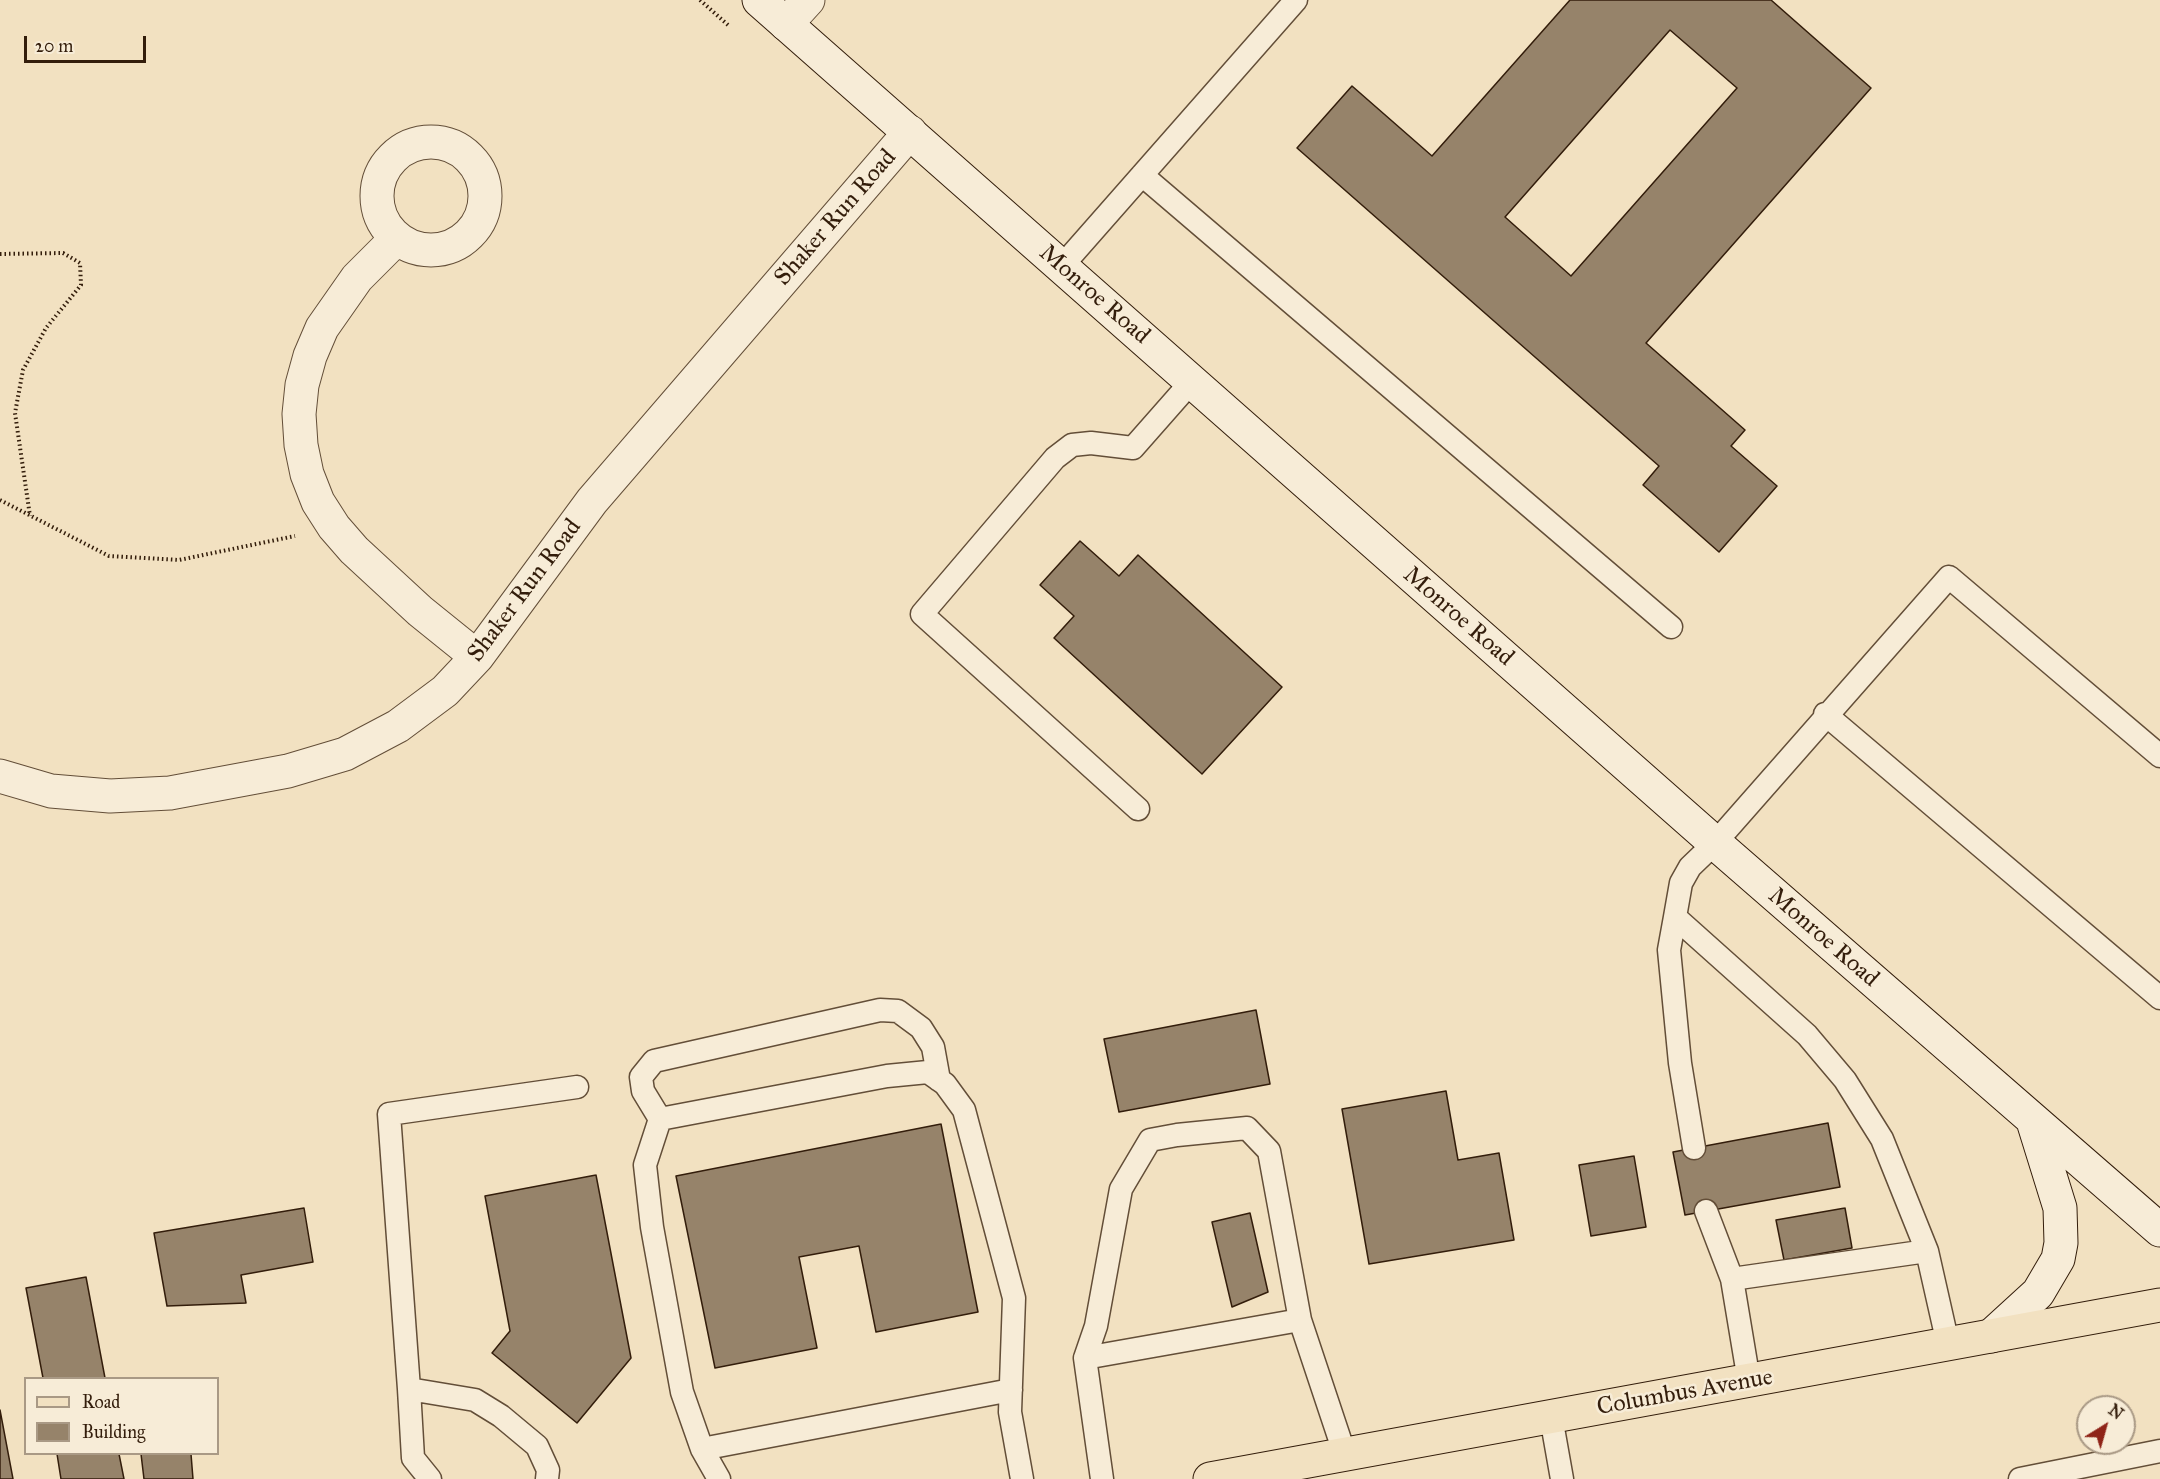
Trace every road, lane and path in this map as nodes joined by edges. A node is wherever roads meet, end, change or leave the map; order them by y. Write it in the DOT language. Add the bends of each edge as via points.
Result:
graph roads {
  1 [pos="759,0"];
  2 [pos="807,0"];
  3 [pos="1296,0"];
  4 [pos="786,24"];
  5 [pos="910,132"];
  6 [pos="1143,175"];
  7 [pos="397,238"];
  8 [pos="0,254"];
  9 [pos="1062,266"];
  10 [pos="1192,381"];
  11 [pos="0,500"];
  12 [pos="30,516"];
  13 [pos="334,527"];
  14 [pos="1671,627"];
  15 [pos="477,657"];
  16 [pos="1826,714"];
  17 [pos="2160,756"];
  18 [pos="0,776"];
  19 [pos="1138,809"];
  20 [pos="1715,843"];
  21 [pos="1675,917"];
  22 [pos="2160,998"];
  23 [pos="939,1080"];
  24 [pos="577,1087"];
  25 [pos="660,1119"];
  26 [pos="2033,1121"];
  27 [pos="1694,1148"];
  28 [pos="1706,1211"];
  29 [pos="2160,1230"];
  30 [pos="1927,1251"];
  31 [pos="1732,1279"];
  32 [pos="2160,1305"];
  33 [pos="1300,1320"];
  34 [pos="1991,1336"];
  35 [pos="1948,1344"];
  36 [pos="1085,1358"];
  37 [pos="1749,1381"];
  38 [pos="409,1389"];
  39 [pos="1011,1389"];
  40 [pos="1551,1417"];
  41 [pos="702,1449"];
  42 [pos="2160,1451"];
  43 [pos="1345,1455"];
  44 [pos="430,1479"];
  45 [pos="547,1479"];
  46 [pos="719,1479"];
  47 [pos="1022,1479"];
  48 [pos="1102,1479"];
  49 [pos="1210,1479"];
  50 [pos="1562,1479"];
  51 [pos="2020,1479"];
  1 -- 4 [label="street, Monroe Road"];
  2 -- 4 [label="street"];
  3 -- 6 [label="lane"];
  4 -- 5 [label="street, Monroe Road"];
  5 -- 9 [label="street, Monroe Road"];
  5 -- 15 [label="street, Shaker Run Road" via="592,501"];
  6 -- 9 [label="lane"];
  6 -- 14 [label="lane"];
  7 -- 13 [label="street" via="338,302 314,346 302,385 299,414 307,474"];
  8 -- 12 [label="path" via="63,253 80,263 81,285 46,328 22,370 15,413"];
  9 -- 10 [label="street, Monroe Road"];
  10 -- 19 [label="lane" via="1133,448 1072,445 1055,458 922,614"];
  10 -- 20 [label="street, Monroe Road"];
  11 -- 12 [label="path"];
  12 -- 13 [label="path" via="109,556 179,560"];
  13 -- 15 [label="street" via="420,611"];
  15 -- 18 [label="street, Shaker Run Road" via="445,691 398,726 345,754 288,771 170,793 110,796 51,790"];
  16 -- 17 [label="lane" via="1949,577"];
  16 -- 20 [label="lane"];
  16 -- 22 [label="lane"];
  20 -- 21 [label="lane" via="1690,867 1681,883"];
  20 -- 26 [label="street, Monroe Road"];
  21 -- 27 [label="lane" via="1669,950 1680,1063"];
  21 -- 30 [label="lane" via="1807,1035 1845,1080 1882,1139"];
  23 -- 25 [label="lane" via="928,1072 887,1076"];
  23 -- 25 [label="lane" via="933,1047 921,1028 898,1011 880,1011 654,1061 641,1077 644,1091"];
  23 -- 39 [label="lane" via="964,1110 1014,1298"];
  24 -- 38 [label="lane" via="389,1114"];
  25 -- 41 [label="lane" via="645,1165 652,1227 682,1392"];
  26 -- 29 [label="street, Monroe Road"];
  26 -- 34 [label="street" via="2060,1208 2061,1244 2058,1258 2038,1293"];
  28 -- 31 [label="lane"];
  30 -- 31 [label="lane"];
  30 -- 35 [label="lane"];
  31 -- 37 [label="lane"];
  32 -- 34 [label="main road, Columbus Avenue"];
  33 -- 36 [label="lane"];
  33 -- 36 [label="lane" via="1269,1151 1248,1128 1168,1136 1150,1140 1121,1189 1096,1326"];
  33 -- 43 [label="lane"];
  34 -- 35 [label="main road, Columbus Avenue"];
  35 -- 37 [label="main road, Columbus Avenue"];
  36 -- 48 [label="lane"];
  37 -- 40 [label="main road, Columbus Avenue"];
  38 -- 44 [label="lane" via="412,1458"];
  38 -- 45 [label="lane" via="475,1400 501,1416 537,1446 548,1470"];
  39 -- 41 [label="lane"];
  39 -- 47 [label="lane" via="1010,1412"];
  40 -- 43 [label="main road, Columbus Avenue"];
  40 -- 50 [label="lane"];
  41 -- 46 [label="lane"];
  42 -- 51 [label="lane"];
  43 -- 49 [label="main road, Columbus Avenue"];
}
